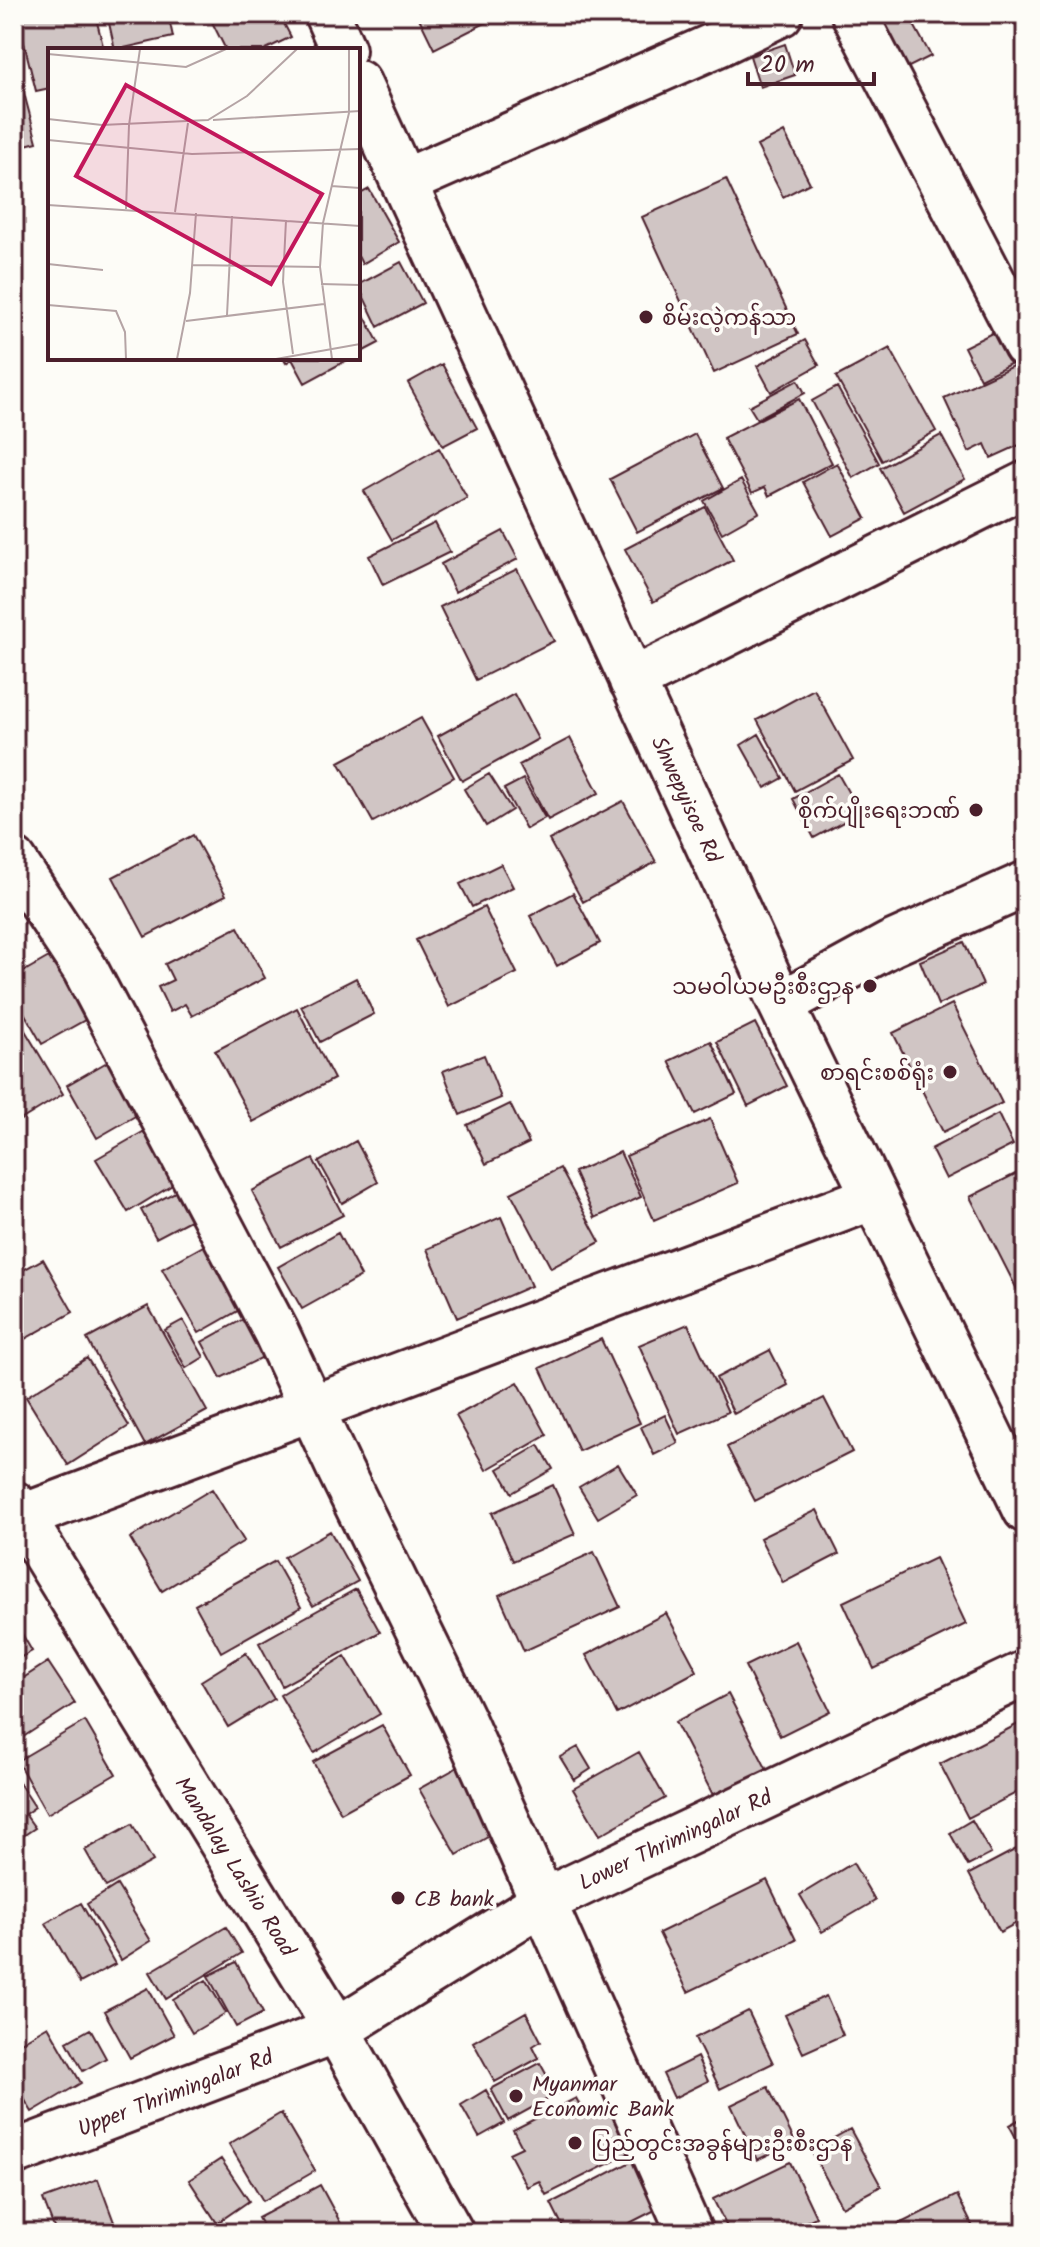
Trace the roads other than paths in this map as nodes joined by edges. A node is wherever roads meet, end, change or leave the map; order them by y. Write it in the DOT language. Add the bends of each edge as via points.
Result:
graph roads {
  1 [pos="327,14"];
  2 [pos="780,14"];
  3 [pos="854,14"];
  4 [pos="342,48"];
  5 [pos="360,87"];
  6 [pos="404,182"];
  7 [pos="1026,345"];
  8 [pos="1026,484"];
  9 [pos="632,681"];
  10 [pos="14,861"];
  11 [pos="1026,884"];
  12 [pos="781,1004"];
  13 [pos="874,1197"];
  14 [pos="311,1408"];
  15 [pos="1026,1510"];
  16 [pos="18,1511"];
  17 [pos="1026,1673"];
  18 [pos="544,1901"];
  19 [pos="337,2030"];
  20 [pos="14,2153"];
  21 [pos="451,2233"];
  22 [pos="690,2233"];
  1 -- 4 [label="main road"];
  2 -- 6 [label="main road"];
  3 -- 7 [label="main road"];
  5 -- 6 [label="main road, Shwepyisoe Rd"];
  6 -- 9 [label="main road, Shwepyisoe Rd"];
  8 -- 9 [label="main road"];
  9 -- 12 [label="main road, Shwepyisoe Rd"];
  10 -- 14 [label="main road" via="85,969"];
  11 -- 12 [label="main road" via="891,944"];
  12 -- 13 [label="main road, Shwepyisoe Rd"];
  13 -- 14 [label="main road"];
  13 -- 15 [label="main road, Shwepyisoe Rd"];
  14 -- 16 [label="main road"];
  14 -- 18 [label="main road"];
  16 -- 19 [label="main road, Mandalay Lashio Road"];
  17 -- 18 [label="main road, Lower Thrimingalar Rd"];
  18 -- 19 [label="main road, Lower Thrimingalar Rd"];
  18 -- 22 [label="main road"];
  19 -- 20 [label="main road, Upper Thrimingalar Rd"];
  19 -- 21 [label="main road, Mandalay Lashio Road"];
}
